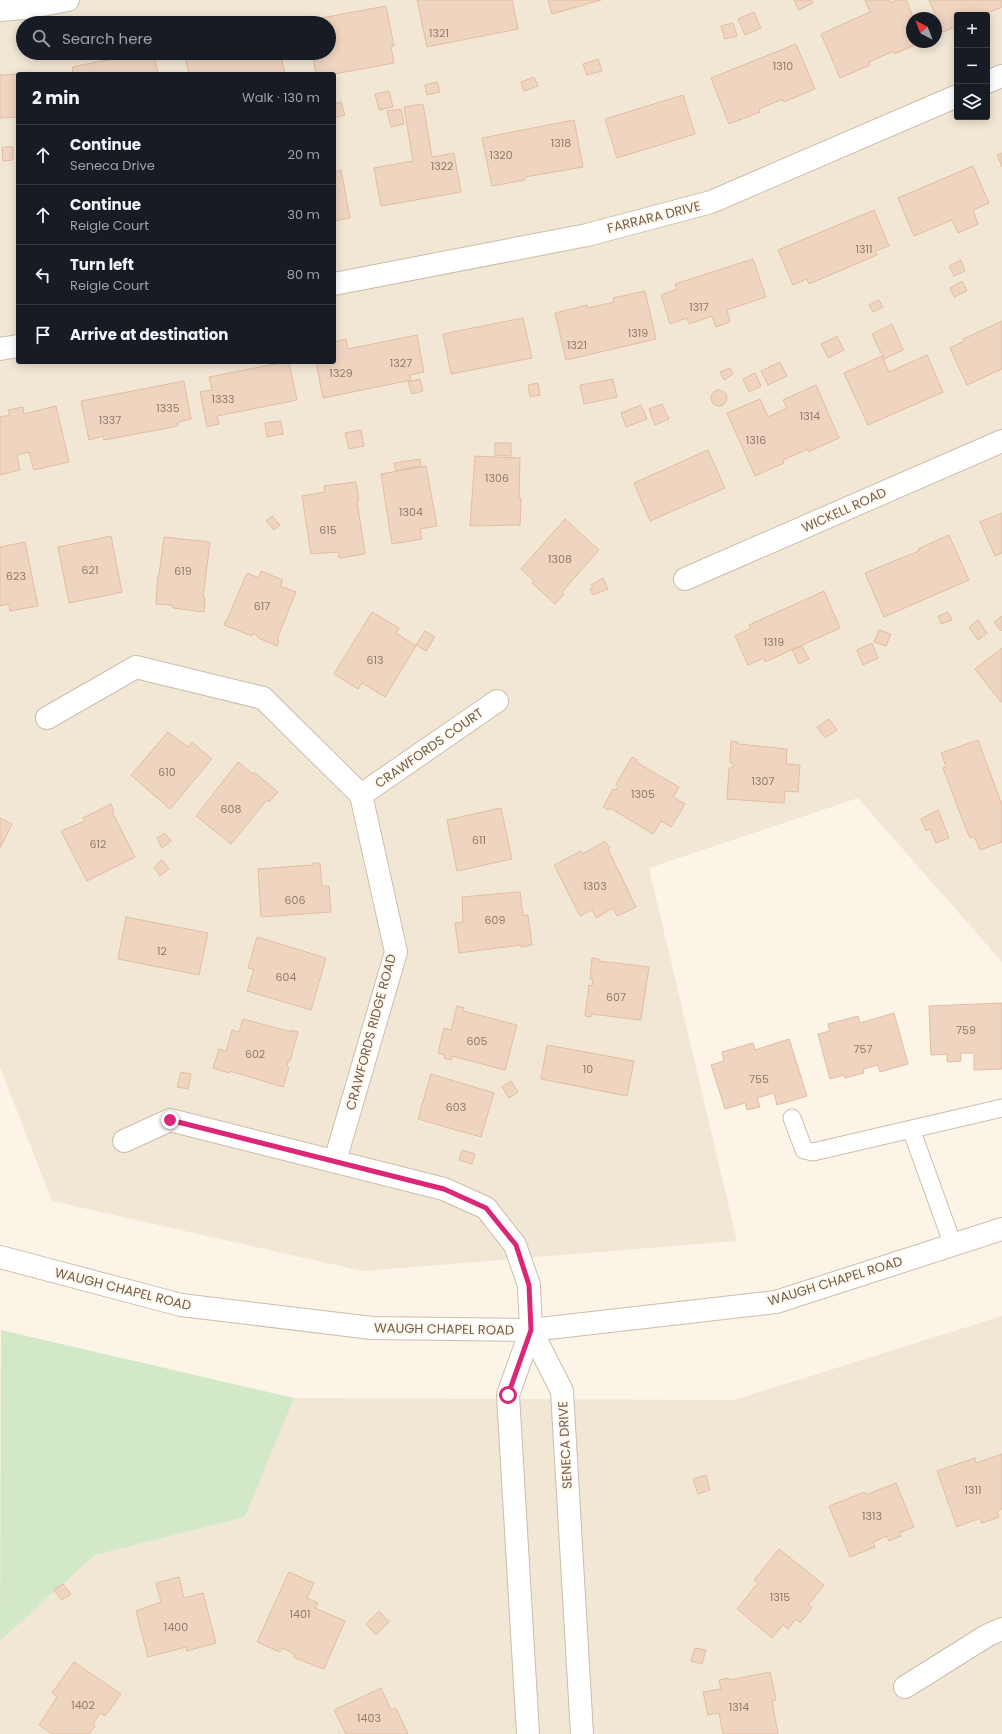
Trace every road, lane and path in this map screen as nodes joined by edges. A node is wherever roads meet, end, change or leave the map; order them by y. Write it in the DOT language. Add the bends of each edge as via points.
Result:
graph roads {
  1 [pos="68,0"];
  2 [pos="0,10"];
  3 [pos="1002,76"];
  4 [pos="990,81"];
  5 [pos="954,97"];
  6 [pos="336,284"];
  7 [pos="16,346"];
  8 [pos="0,349"];
  9 [pos="1002,441"];
  10 [pos="685,579"];
  11 [pos="497,701"];
  12 [pos="47,718"];
  13 [pos="361,795"];
  14 [pos="1002,1108"];
  15 [pos="792,1118"];
  16 [pos="911,1129"];
  17 [pos="124,1141"];
  18 [pos="335,1161"];
  19 [pos="1002,1229"];
  20 [pos="953,1245"];
  21 [pos="0,1257"];
  22 [pos="531,1330"];
  23 [pos="1002,1629"];
  24 [pos="905,1687"];
  25 [pos="528,1734"];
  26 [pos="582,1734"];
  1 -- 2 [label="street"];
  3 -- 4 [label="street"];
  5 -- 6 [label="street, FARRARA DRIVE" via="711,202 587,235"];
  7 -- 8 [label="street"];
  9 -- 10 [label="street, WICKELL ROAD"];
  11 -- 13 [label="street, CRAWFORDS COURT"];
  12 -- 13 [label="street" via="136,667 263,698"];
  13 -- 18 [label="street, CRAWFORDS RIDGE ROAD" via="396,952"];
  14 -- 16 [label="lane"];
  15 -- 16 [label="lane" via="804,1150 814,1152"];
  16 -- 20 [label="lane"];
  17 -- 18 [label="street" via="170,1120"];
  18 -- 22 [label="street" via="444,1189 486,1208 516,1245 529,1285"];
  19 -- 20 [label="street, WAUGH CHAPEL ROAD"];
  20 -- 22 [label="street, WAUGH CHAPEL ROAD" via="776,1302"];
  21 -- 22 [label="street, WAUGH CHAPEL ROAD" via="181,1305 372,1328"];
  22 -- 25 [label="street" via="508,1395"];
  22 -- 26 [label="street, SENECA DRIVE" via="562,1391"];
  23 -- 24 [label="street" via="988,1635"];
}
